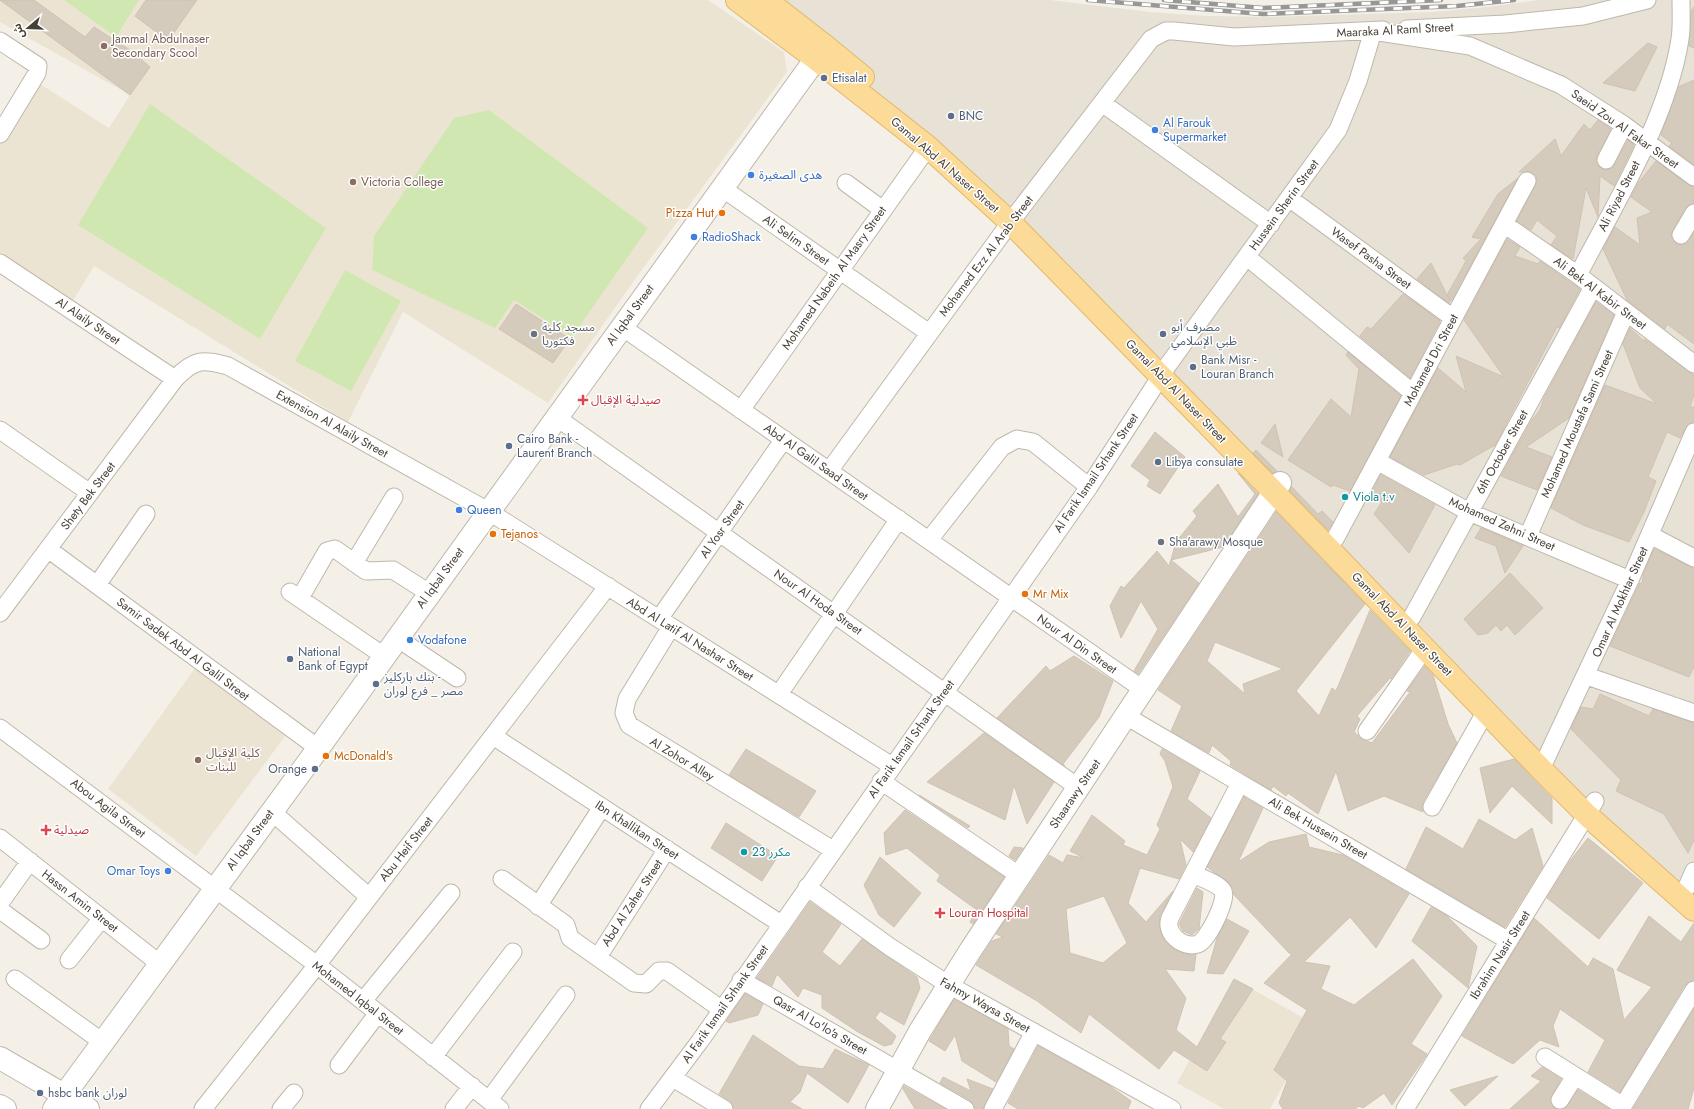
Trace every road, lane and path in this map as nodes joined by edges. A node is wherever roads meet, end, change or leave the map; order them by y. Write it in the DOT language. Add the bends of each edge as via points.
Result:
graph roads {
  1 [pos="737,0"];
  2 [pos="766,0"];
  3 [pos="1647,0"];
  4 [pos="1681,0"];
  5 [pos="1373,30"];
  6 [pos="0,41"];
  7 [pos="1146,45"];
  8 [pos="821,52"];
  9 [pos="1102,103"];
  10 [pos="1624,125"];
  11 [pos="0,134"];
  12 [pos="1647,142"];
  13 [pos="928,147"];
  14 [pos="1606,160"];
  15 [pos="1694,177"];
  16 [pos="1527,181"];
  17 [pos="846,183"];
  18 [pos="722,188"];
  19 [pos="1289,198"];
  20 [pos="883,210"];
  21 [pos="1694,213"];
  22 [pos="1013,219"];
  23 [pos="1271,224"];
  24 [pos="1504,224"];
  25 [pos="1681,235"];
  26 [pos="1247,257"];
  27 [pos="0,263"];
  28 [pos="840,270"];
  29 [pos="1578,276"];
  30 [pos="1592,287"];
  31 [pos="1626,312"];
  32 [pos="1453,318"];
  33 [pos="622,327"];
  34 [pos="929,333"];
  35 [pos="1694,364"];
  36 [pos="1165,371"];
  37 [pos="175,380"];
  38 [pos="1413,393"];
  39 [pos="741,410"];
  40 [pos="556,418"];
  41 [pos="0,430"];
  42 [pos="1694,432"];
  43 [pos="784,440"];
  44 [pos="1377,461"];
  45 [pos="829,471"];
  46 [pos="1089,487"];
  47 [pos="1277,487"];
  48 [pos="90,493"];
  49 [pos="394,498"];
  50 [pos="488,511"];
  51 [pos="1469,512"];
  52 [pos="146,514"];
  53 [pos="898,519"];
  54 [pos="719,533"];
  55 [pos="1650,535"];
  56 [pos="1528,536"];
  57 [pos="1335,539"];
  58 [pos="928,540"];
  59 [pos="48,548"];
  60 [pos="1694,558"];
  61 [pos="354,563"];
  62 [pos="1630,580"];
  63 [pos="97,585"];
  64 [pos="608,586"];
  65 [pos="429,593"];
  66 [pos="1011,598"];
  67 [pos="3,601"];
  68 [pos="834,614"];
  69 [pos="1412,617"];
  70 [pos="665,623"];
  71 [pos="397,638"];
  72 [pos="1426,648"];
  73 [pos="384,656"];
  74 [pos="1587,676"];
  75 [pos="457,678"];
  76 [pos="1144,690"];
  77 [pos="944,692"];
  78 [pos="779,694"];
  79 [pos="1486,711"];
  80 [pos="1694,713"];
  81 [pos="1126,716"];
  82 [pos="0,728"];
  83 [pos="1367,731"];
  84 [pos="493,736"];
  85 [pos="318,748"];
  86 [pos="1544,763"];
  87 [pos="892,766"];
  88 [pos="881,781"];
  89 [pos="1240,783"];
  90 [pos="1079,788"];
  91 [pos="602,807"];
  92 [pos="1432,807"];
  93 [pos="1591,808"];
  94 [pos="271,811"];
  95 [pos="0,838"];
  96 [pos="667,849"];
  97 [pos="833,850"];
  98 [pos="30,862"];
  99 [pos="1193,874"];
  100 [pos="1020,876"];
  101 [pos="502,879"];
  102 [pos="1692,884"];
  103 [pos="807,887"];
  104 [pos="215,888"];
  105 [pos="451,893"];
  106 [pos="369,897"];
  107 [pos="0,903"];
  108 [pos="538,906"];
  109 [pos="0,910"];
  110 [pos="1694,910"];
  111 [pos="102,918"];
  112 [pos="781,924"];
  113 [pos="41,940"];
  114 [pos="1509,941"];
  115 [pos="513,952"];
  116 [pos="598,957"];
  117 [pos="69,960"];
  118 [pos="160,964"];
  119 [pos="317,965"];
  120 [pos="15,979"];
  121 [pos="741,980"];
  122 [pos="949,985"];
  123 [pos="1694,990"];
  124 [pos="566,995"];
  125 [pos="363,1001"];
  126 [pos="721,1010"];
  127 [pos="378,1013"];
  128 [pos="1034,1032"];
  129 [pos="104,1043"];
  130 [pos="434,1057"];
  131 [pos="1544,1057"];
  132 [pos="0,1058"];
  133 [pos="338,1065"];
  134 [pos="898,1071"];
  135 [pos="1575,1076"];
  136 [pos="673,1078"];
  137 [pos="472,1086"];
  138 [pos="294,1093"];
  139 [pos="1560,1100"];
  140 [pos="60,1102"];
  141 [pos="494,1105"];
  142 [pos="0,1106"];
  143 [pos="1622,1107"];
  144 [pos="5,1109"];
  145 [pos="88,1109"];
  146 [pos="203,1109"];
  147 [pos="281,1109"];
  148 [pos="454,1109"];
  149 [pos="649,1109"];
  150 [pos="724,1109"];
  151 [pos="877,1109"];
  152 [pos="965,1109"];
  153 [pos="993,1109"];
  154 [pos="1172,1109"];
  155 [pos="1405,1109"];
  1 -- 8 [label="main road, Gamal Abd Al Naser Street"];
  2 -- 8 [label="main road, Gamal Abd Al Naser Street"];
  3 -- 5 [label="street, Maaraka Al Raml Street" via="1583,16 1505,24"];
  4 -- 12 [label="street, Ali Riyad Street" via="1680,39 1669,85"];
  5 -- 7 [label="street, Maaraka Al Raml Street" via="1234,37 1166,31 1158,34"];
  5 -- 10 [label="street, Saeid Zou Al Fakar Street" via="1470,46 1561,85"];
  5 -- 19 [label="street, Hussein Sherin Street" via="1358,81 1338,130"];
  6 -- 11 [label="street" via="38,66 37,73"];
  7 -- 9 [label="street, Mohamed Ezz Al Arab Street"];
  8 -- 13 [label="main road, Gamal Abd Al Naser Street"];
  8 -- 18 [label="street, Al Iqbal Street"];
  8 -- 22 [label="main road, Gamal Abd Al Naser Street" via="938,141"];
  9 -- 22 [label="street, Mohamed Ezz Al Arab Street"];
  9 -- 23 [label="street"];
  10 -- 12 [label="street, Saeid Zou Al Fakar Street"];
  10 -- 14 [label="street"];
  12 -- 15 [label="street, Saeid Zou Al Fakar Street"];
  12 -- 29 [label="street, Ali Riyad Street"];
  13 -- 20 [label="street, Mohamed Nabeih Al Masry Street"];
  13 -- 22 [label="main road, Gamal Abd Al Naser Street"];
  16 -- 24 [label="street, Mohamed Dri Street"];
  17 -- 20 [label="street"];
  18 -- 28 [label="street, Ali Selim Street"];
  18 -- 33 [label="street, Al Iqbal Street"];
  19 -- 23 [label="street, Hussein Sherin Street"];
  19 -- 32 [label="street, Wasef Pasha Street"];
  20 -- 28 [label="street, Mohamed Nabeih Al Masry Street"];
  21 -- 25 [label="street"];
  22 -- 34 [label="street, Mohamed Ezz Al Arab Street"];
  22 -- 36 [label="main road, Gamal Abd Al Naser Street"];
  23 -- 26 [label="street, Hussein Sherin Street"];
  24 -- 29 [label="street, Ali Bek Al Kabir Street"];
  24 -- 32 [label="street, Mohamed Dri Street"];
  26 -- 36 [label="street, Hussein Sherin Street"];
  26 -- 38 [label="street"];
  27 -- 37 [label="street, Al Alaily Street"];
  28 -- 34 [label="street, Ali Selim Street"];
  28 -- 39 [label="street, Mohamed Nabeih Al Masry Street"];
  29 -- 30 [label="street, Ali Bek Al Kabir Street"];
  30 -- 31 [label="street, Ali Bek Al Kabir Street"];
  30 -- 51 [label="street, 6th October Street"];
  31 -- 35 [label="street, Ali Bek Al Kabir Street"];
  31 -- 56 [label="street, Mohamed Moustafa Sami Street"];
  32 -- 38 [label="street, Mohamed Dri Street"];
  33 -- 39 [label="street, Abd Al Galil Saad Street"];
  33 -- 40 [label="street, Al Iqbal Street"];
  34 -- 45 [label="street, Mohamed Ezz Al Arab Street"];
  36 -- 46 [label="street, Al Farik Ismail Srhank Street"];
  36 -- 47 [label="main road, Gamal Abd Al Naser Street"];
  37 -- 48 [label="street, Shety Bek Street"];
  37 -- 50 [label="street, Extension Al Alaily Street" via="194,363 208,360 228,366"];
  38 -- 44 [label="street, Mohamed Dri Street"];
  39 -- 43 [label="street, Abd Al Galil Saad Street"];
  40 -- 50 [label="street, Al Iqbal Street"];
  40 -- 54 [label="street, Nour Al Hoda Street"];
  41 -- 48 [label="street"];
  42 -- 55 [label="street, Omar Al Mokhtar Street"];
  43 -- 45 [label="street, Abd Al Galil Saad Street"];
  43 -- 54 [label="street, Al Yosr Street"];
  44 -- 51 [label="street, Mohamed Zehni Street"];
  44 -- 57 [label="street, Mohamed Dri Street"];
  45 -- 53 [label="street, Abd Al Galil Saad Street"];
  46 -- 58 [label="street" via="1032,442 1017,439 1002,447"];
  46 -- 66 [label="street, Al Farik Ismail Srhank Street"];
  47 -- 57 [label="main road, Gamal Abd Al Naser Street"];
  47 -- 72 [label="main road, Gamal Abd Al Naser Street"];
  47 -- 76 [label="street, Shaarawy Street"];
  48 -- 59 [label="street, Shety Bek Street"];
  49 -- 61 [label="street"];
  50 -- 64 [label="street, Abd Al Latif Al Nashar Street"];
  50 -- 65 [label="street, Al Iqbal Street"];
  51 -- 56 [label="street, Mohamed Zehni Street"];
  51 -- 69 [label="street, 6th October Street"];
  52 -- 63 [label="street"];
  53 -- 58 [label="street, Abd Al Galil Saad Street"];
  53 -- 68 [label="street"];
  54 -- 68 [label="street, Nour Al Hoda Street"];
  54 -- 70 [label="street, Al Yosr Street"];
  55 -- 60 [label="street"];
  55 -- 62 [label="street, Omar Al Mokhtar Street"];
  56 -- 62 [label="street, Mohamed Zehni Street"];
  57 -- 69 [label="main road, Gamal Abd Al Naser Street"];
  58 -- 66 [label="street, Abd Al Galil Saad Street"];
  59 -- 63 [label="street, Samir Sadek Abd Al Galil Street"];
  59 -- 67 [label="street, Shety Bek Street"];
  61 -- 65 [label="street" via="366,571 393,570"];
  61 -- 73 [label="street" via="335,549 327,551 295,595"];
  62 -- 74 [label="street, Omar Al Mokhtar Street"];
  63 -- 85 [label="street, Samir Sadek Abd Al Galil Street"];
  64 -- 70 [label="street, Abd Al Latif Al Nashar Street"];
  64 -- 84 [label="street, Abu Heif Street"];
  65 -- 71 [label="street, Al Iqbal Street"];
  66 -- 76 [label="street, Nour Al Din Street"];
  66 -- 77 [label="street, Al Farik Ismail Srhank Street"];
  68 -- 77 [label="street, Nour Al Hoda Street"];
  68 -- 78 [label="street"];
  69 -- 86 [label="main road, Gamal Abd Al Naser Street"];
  70 -- 78 [label="street, Abd Al Latif Al Nashar Street"];
  70 -- 97 [label="street, Al Zohor Alley" via="627,700 624,713 629,726"];
  71 -- 73 [label="street, Al Iqbal Street"];
  71 -- 75 [label="street"];
  72 -- 79 [label="main road, Gamal Abd Al Naser Street"];
  72 -- 83 [label="street"];
  73 -- 85 [label="street, Al Iqbal Street"];
  74 -- 80 [label="street"];
  74 -- 86 [label="street, Omar Al Mokhtar Street"];
  76 -- 81 [label="street, Shaarawy Street"];
  77 -- 87 [label="street, Al Farik Ismail Srhank Street"];
  77 -- 90 [label="street, Nour Al Hoda Street"];
  78 -- 87 [label="street, Abd Al Latif Al Nashar Street"];
  79 -- 86 [label="main road, Gamal Abd Al Naser Street"];
  79 -- 92 [label="street"];
  81 -- 89 [label="street, Ali Bek Hussein Street"];
  81 -- 90 [label="street, Shaarawy Street"];
  82 -- 104 [label="street, Abou Agila Street"];
  84 -- 91 [label="street, Ibn Khallikan Street"];
  84 -- 106 [label="street, Abu Heif Street"];
  85 -- 94 [label="street, Al Iqbal Street"];
  86 -- 93 [label="main road, Gamal Abd Al Naser Street"];
  87 -- 88 [label="street, Al Farik Ismail Srhank Street"];
  88 -- 97 [label="street, Al Farik Ismail Srhank Street"];
  88 -- 100 [label="street"];
  89 -- 99 [label="street"];
  89 -- 114 [label="street, Ali Bek Hussein Street"];
  90 -- 100 [label="street, Shaarawy Street"];
  91 -- 96 [label="street, Ibn Khallikan Street"];
  91 -- 108 [label="street"];
  93 -- 102 [label="main road, Gamal Abd Al Naser Street"];
  93 -- 110 [label="main road, Gamal Abd Al Naser Street"];
  93 -- 114 [label="street, Ibrahim Nasir Street"];
  94 -- 104 [label="street, Al Iqbal Street"];
  94 -- 106 [label="street"];
  95 -- 98 [label="street, Hassn Amin Street"];
  96 -- 112 [label="street, Ibn Khallikan Street"];
  96 -- 116 [label="street, Abd Al Zaher Street"];
  97 -- 103 [label="street, Al Farik Ismail Srhank Street"];
  98 -- 107 [label="street"];
  98 -- 111 [label="street, Hassn Amin Street"];
  100 -- 122 [label="street, Shaarawy Street"];
  101 -- 108 [label="street"];
  103 -- 112 [label="street, Al Farik Ismail Srhank Street"];
  103 -- 122 [label="street, Fahmy Waysa Street" via="890,947"];
  104 -- 118 [label="street, Al Iqbal Street"];
  104 -- 119 [label="street, Mohamed Iqbal Street"];
  105 -- 125 [label="street"];
  106 -- 119 [label="street, Abu Heif Street"];
  108 -- 116 [label="street" via="566,925 570,938"];
  109 -- 113 [label="street"];
  111 -- 117 [label="street"];
  111 -- 118 [label="street, Hassn Amin Street"];
  112 -- 121 [label="street, Al Farik Ismail Srhank Street"];
  114 -- 155 [label="street, Ibrahim Nasir Street"];
  115 -- 130 [label="street"];
  116 -- 126 [label="street" via="638,985 646,984 659,971 667,971"];
  118 -- 129 [label="street, Al Iqbal Street"];
  119 -- 125 [label="street, Mohamed Iqbal Street"];
  119 -- 146 [label="street, Abu Heif Street"];
  120 -- 129 [label="street"];
  121 -- 126 [label="street, Al Farik Ismail Srhank Street"];
  121 -- 134 [label="street, Qasr Al Lo'lo'a Street"];
  122 -- 128 [label="street, Fahmy Waysa Street"];
  122 -- 134 [label="street, Shaarawy Street"];
  123 -- 143 [label="street"];
  124 -- 141 [label="street"];
  125 -- 127 [label="street, Mohamed Iqbal Street"];
  126 -- 136 [label="street, Al Farik Ismail Srhank Street"];
  127 -- 130 [label="street, Mohamed Iqbal Street"];
  127 -- 133 [label="street"];
  128 -- 153 [label="street"];
  128 -- 154 [label="street, Fahmy Waysa Street"];
  129 -- 140 [label="street, Al Iqbal Street"];
  130 -- 137 [label="street, Mohamed Iqbal Street"];
  131 -- 135 [label="street"];
  132 -- 140 [label="street"];
  134 -- 151 [label="street, Shaarawy Street"];
  134 -- 152 [label="street, Qasr Al Lo'lo'a Street"];
  135 -- 139 [label="street"];
  135 -- 143 [label="street"];
  136 -- 149 [label="street, Al Farik Ismail Srhank Street"];
  136 -- 150 [label="street"];
  137 -- 141 [label="street, Mohamed Iqbal Street"];
  137 -- 148 [label="street"];
  138 -- 147 [label="street"];
  140 -- 145 [label="street"];
  142 -- 144 [label="street"];
}
